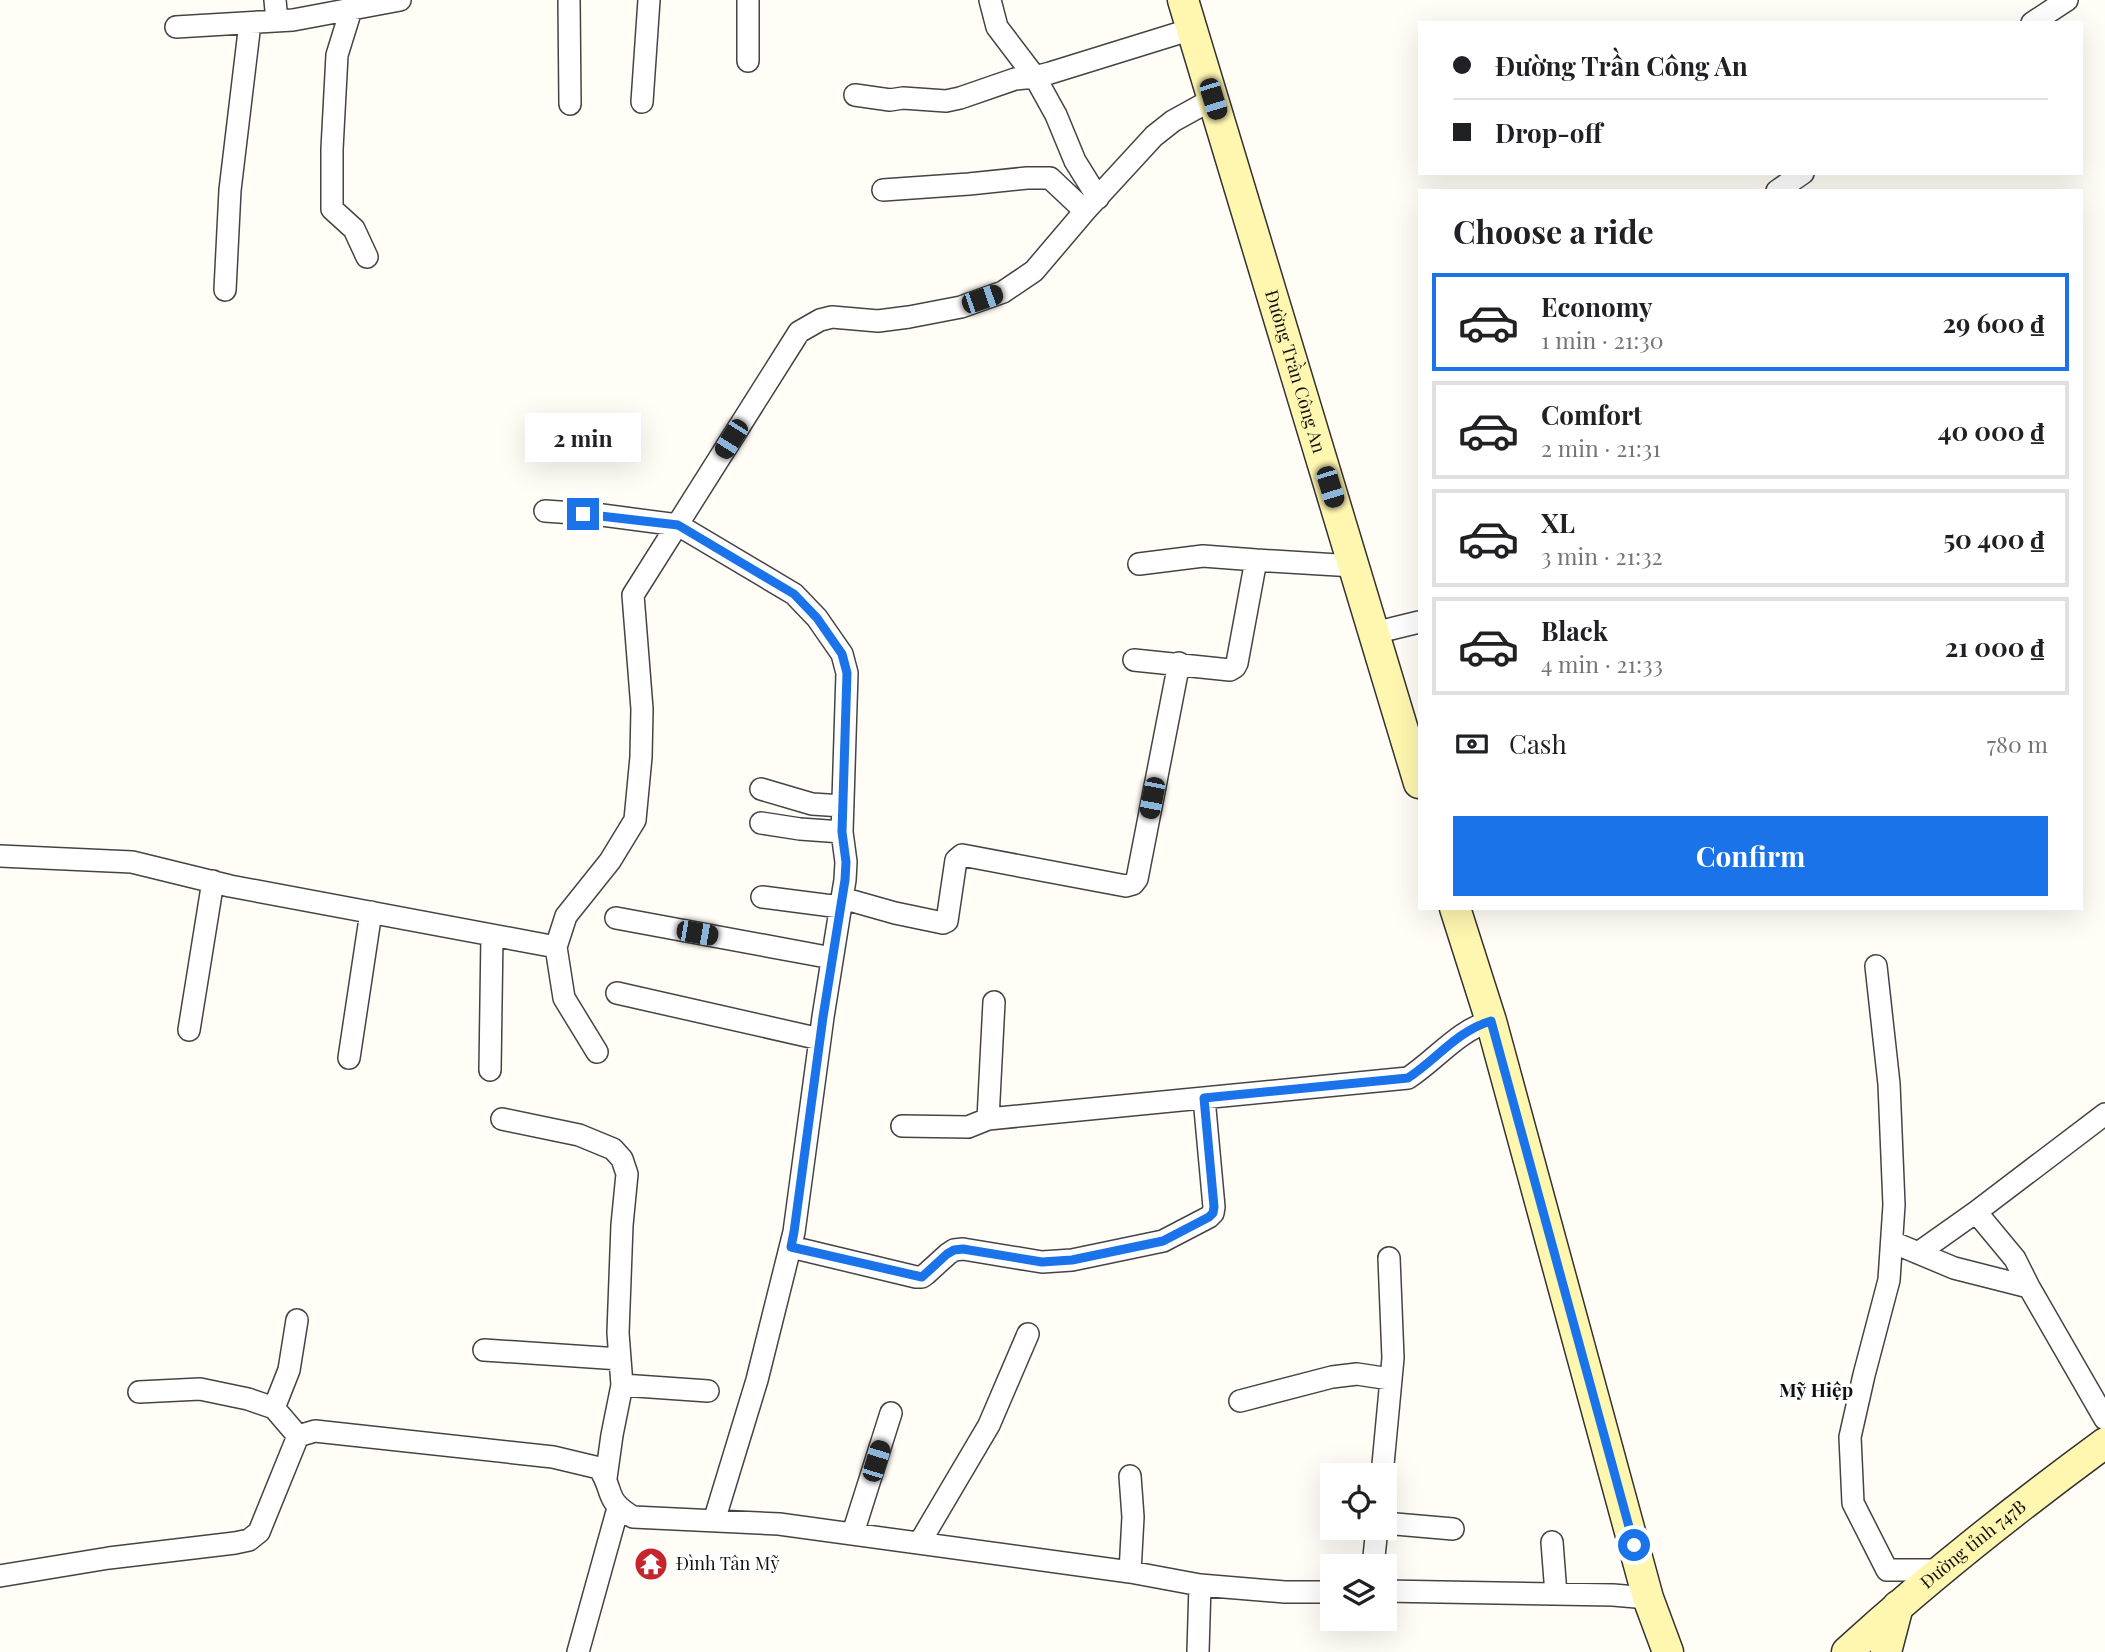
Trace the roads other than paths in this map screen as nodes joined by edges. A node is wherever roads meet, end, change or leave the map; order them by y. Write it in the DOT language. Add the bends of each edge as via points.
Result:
graph roads {
  1 [pos="400,0"];
  2 [pos="569,0"];
  3 [pos="649,0"];
  4 [pos="748,0"];
  5 [pos="990,0"];
  6 [pos="1184,0"];
  7 [pos="2067,0"];
  8 [pos="352,10"];
  9 [pos="276,11"];
  10 [pos="2035,21"];
  11 [pos="250,23"];
  12 [pos="176,26"];
  13 [pos="1192,29"];
  14 [pos="748,61"];
  15 [pos="1035,77"];
  16 [pos="855,95"];
  17 [pos="1213,99"];
  18 [pos="642,102"];
  19 [pos="570,104"];
  20 [pos="1800,175"];
  21 [pos="1780,189"];
  22 [pos="883,190"];
  23 [pos="1091,205"];
  24 [pos="367,257"];
  25 [pos="225,290"];
  26 [pos="545,512"];
  27 [pos="678,525"];
  28 [pos="1255,560"];
  29 [pos="1139,564"];
  30 [pos="1353,566"];
  31 [pos="1418,622"];
  32 [pos="1374,633"];
  33 [pos="1134,660"];
  34 [pos="1179,663"];
  35 [pos="1418,780"];
  36 [pos="761,789"];
  37 [pos="843,806"];
  38 [pos="761,822"];
  39 [pos="842,832"];
  40 [pos="0,856"];
  41 [pos="213,881"];
  42 [pos="762,897"];
  43 [pos="841,903"];
  44 [pos="1457,910"];
  45 [pos="371,912"];
  46 [pos="616,918"];
  47 [pos="492,935"];
  48 [pos="555,947"];
  49 [pos="832,958"];
  50 [pos="1876,966"];
  51 [pos="617,993"];
  52 [pos="994,1002"];
  53 [pos="1491,1021"];
  54 [pos="189,1030"];
  55 [pos="820,1039"];
  56 [pos="597,1052"];
  57 [pos="349,1058"];
  58 [pos="490,1070"];
  59 [pos="1204,1098"];
  60 [pos="2105,1114"];
  61 [pos="502,1119"];
  62 [pos="988,1119"];
  63 [pos="902,1126"];
  64 [pos="1976,1212"];
  65 [pos="1892,1242"];
  66 [pos="791,1247"];
  67 [pos="1918,1253"];
  68 [pos="1389,1258"];
  69 [pos="2029,1287"];
  70 [pos="297,1320"];
  71 [pos="1028,1334"];
  72 [pos="484,1350"];
  73 [pos="621,1359"];
  74 [pos="1390,1379"];
  75 [pos="622,1385"];
  76 [pos="139,1391"];
  77 [pos="708,1391"];
  78 [pos="1240,1401"];
  79 [pos="274,1408"];
  80 [pos="891,1413"];
  81 [pos="2105,1419"];
  82 [pos="298,1436"];
  83 [pos="2105,1443"];
  84 [pos="1383,1463"];
  85 [pos="1130,1476"];
  86 [pos="606,1478"];
  87 [pos="618,1508"];
  88 [pos="714,1521"];
  89 [pos="1397,1524"];
  90 [pos="1453,1529"];
  91 [pos="853,1533"];
  92 [pos="920,1542"];
  93 [pos="1552,1542"];
  94 [pos="1941,1570"];
  95 [pos="1130,1572"];
  96 [pos="0,1576"];
  97 [pos="1200,1585"];
  98 [pos="1320,1591"];
  99 [pos="1397,1591"];
  100 [pos="1556,1594"];
  101 [pos="1648,1598"];
  102 [pos="1898,1606"];
  103 [pos="578,1652"];
  104 [pos="1198,1652"];
  105 [pos="1668,1652"];
  106 [pos="1847,1652"];
  107 [pos="1886,1652"];
  1 -- 8 [label="street"];
  2 -- 19 [label="street"];
  3 -- 18 [label="street"];
  4 -- 14 [label="street"];
  5 -- 15 [label="street" via="997,27"];
  6 -- 13 [label="main road, Đường Trần Công An"];
  7 -- 10 [label="street"];
  8 -- 9 [label="street" via="293,20"];
  8 -- 24 [label="street" via="337,55 332,209 354,229"];
  9 -- 11 [label="street"];
  11 -- 12 [label="street"];
  11 -- 25 [label="street" via="230,190"];
  13 -- 15 [label="street"];
  13 -- 17 [label="main road, Đường Trần Công An"];
  15 -- 16 [label="street" via="946,101"];
  15 -- 23 [label="street" via="1056,115"];
  17 -- 23 [label="street" via="1154,136"];
  17 -- 30 [label="main road, Đường Trần Công An"];
  20 -- 21 [label="street"];
  22 -- 23 [label="street" via="1049,178"];
  23 -- 27 [label="street" via="1034,271 1003,292 961,307 909,317 878,321 832,317 799,332"];
  26 -- 27 [label="street"];
  27 -- 37 [label="street" via="794,594 842,654 847,673"];
  27 -- 48 [label="street" via="633,594 642,709 635,820 610,861 566,916"];
  28 -- 29 [label="street" via="1203,556"];
  28 -- 30 [label="street"];
  28 -- 34 [label="street" via="1235,667"];
  30 -- 32 [label="main road, Đường Trần Công An"];
  31 -- 32 [label="street"];
  32 -- 35 [label="main road, Đường Trần Công An"];
  33 -- 34 [label="street"];
  34 -- 43 [label="street" via="1133,884 962,856 956,860 949,918 943,923"];
  36 -- 37 [label="street" via="812,804"];
  37 -- 39 [label="street"];
  38 -- 39 [label="street"];
  39 -- 43 [label="street" via="846,862"];
  40 -- 41 [label="street" via="132,862"];
  41 -- 45 [label="street"];
  41 -- 54 [label="street"];
  42 -- 43 [label="street"];
  43 -- 49 [label="street"];
  44 -- 53 [label="main road"];
  45 -- 47 [label="street"];
  45 -- 57 [label="street"];
  46 -- 49 [label="street"];
  47 -- 48 [label="street"];
  47 -- 58 [label="street"];
  48 -- 56 [label="street" via="564,998"];
  49 -- 55 [label="street"];
  50 -- 65 [label="street" via="1889,1084"];
  51 -- 55 [label="street"];
  52 -- 62 [label="street"];
  53 -- 59 [label="street" via="1455,1039 1408,1078"];
  53 -- 101 [label="main road"];
  55 -- 66 [label="street"];
  59 -- 62 [label="street"];
  59 -- 66 [label="street" via="1213,1213 1163,1241 1042,1262 954,1250 922,1277"];
  60 -- 64 [label="street"];
  61 -- 73 [label="street" via="579,1135 613,1149 622,1159 626,1174 618,1333"];
  62 -- 63 [label="street" via="968,1127"];
  64 -- 67 [label="street"];
  64 -- 69 [label="street" via="2015,1259"];
  65 -- 67 [label="street"];
  65 -- 94 [label="street" via="1889,1280 1850,1437 1853,1503 1887,1570"];
  66 -- 88 [label="street" via="758,1380"];
  67 -- 69 [label="street" via="1954,1268"];
  68 -- 74 [label="street"];
  69 -- 81 [label="street"];
  70 -- 79 [label="street" via="289,1370"];
  71 -- 92 [label="street" via="989,1425"];
  72 -- 73 [label="street"];
  73 -- 75 [label="street"];
  74 -- 78 [label="street" via="1357,1374 1332,1377"];
  74 -- 84 [label="street"];
  75 -- 77 [label="street"];
  75 -- 86 [label="street"];
  76 -- 79 [label="street" via="200,1389"];
  79 -- 82 [label="street"];
  80 -- 91 [label="street"];
  82 -- 86 [label="street" via="315,1432 554,1457 599,1468"];
  82 -- 96 [label="street" via="259,1532 249,1540"];
  83 -- 94 [label="main road, Đường tỉnh 747B"];
  85 -- 95 [label="street"];
  86 -- 87 [label="street"];
  87 -- 88 [label="street" via="633,1517"];
  87 -- 103 [label="street"];
  88 -- 91 [label="street"];
  89 -- 90 [label="street"];
  91 -- 92 [label="street"];
  92 -- 95 [label="street"];
  93 -- 100 [label="street"];
  94 -- 102 [label="main road, Đường tỉnh 747B"];
  95 -- 97 [label="street"];
  97 -- 98 [label="street"];
  97 -- 104 [label="street"];
  99 -- 100 [label="street"];
  100 -- 101 [label="street"];
  101 -- 105 [label="main road"];
  102 -- 106 [label="main road, Đường tỉnh 747B"];
  102 -- 107 [label="main road"];
}
